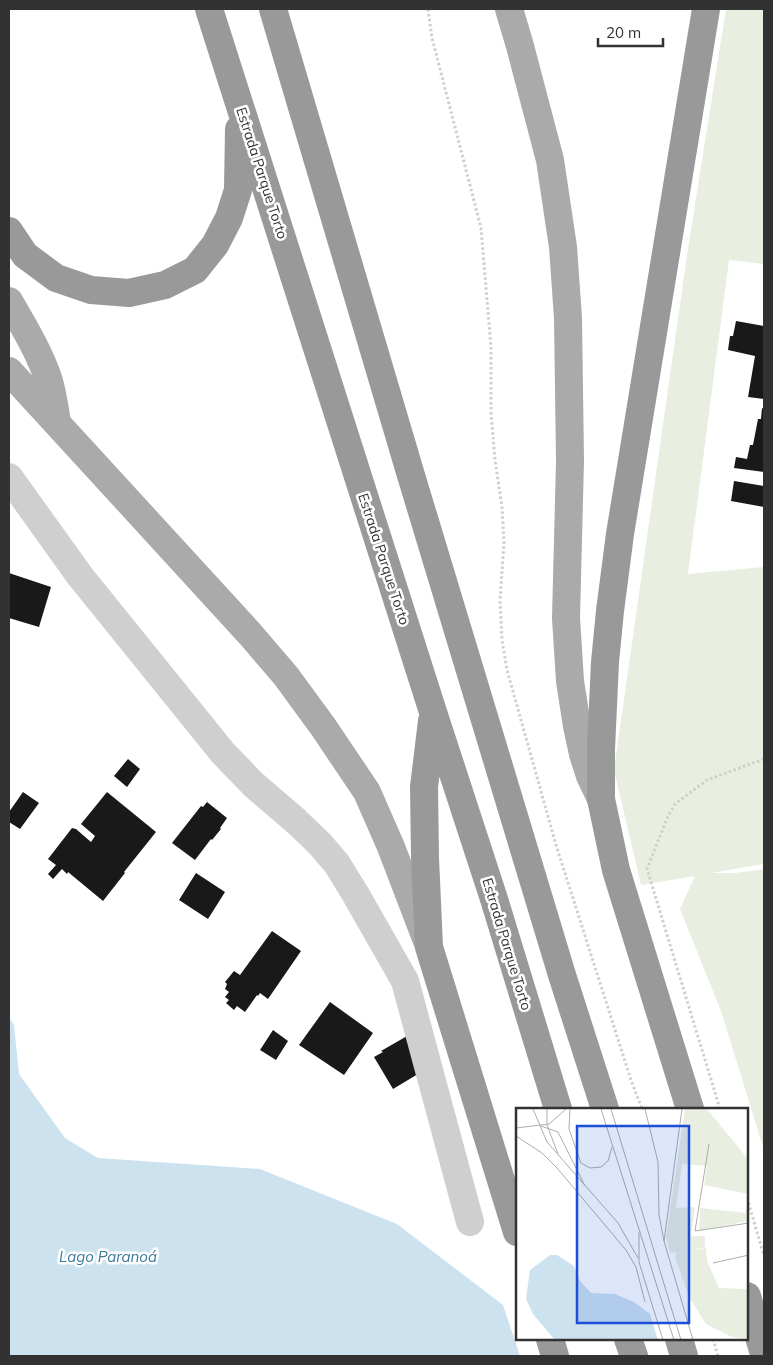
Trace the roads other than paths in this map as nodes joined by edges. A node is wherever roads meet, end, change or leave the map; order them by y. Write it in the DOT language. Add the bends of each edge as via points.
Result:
graph roads {
  1 [pos="209,9"];
  2 [pos="274,9"];
  3 [pos="509,9"];
  4 [pos="706,9"];
  5 [pos="239,103"];
  6 [pos="9,231"];
  7 [pos="9,302"];
  8 [pos="9,371"];
  9 [pos="57,423"];
  10 [pos="9,477"];
  11 [pos="433,712"];
  12 [pos="601,799"];
  13 [pos="429,947"];
  14 [pos="558,1108"];
  15 [pos="605,1108"];
  16 [pos="690,1108"];
  17 [pos="470,1222"];
  18 [pos="516,1229"];
  19 [pos="748,1299"];
  20 [pos="550,1340"];
  21 [pos="628,1340"];
  22 [pos="679,1340"];
  23 [pos="764,1354"];
  24 [pos="555,1356"];
  25 [pos="634,1356"];
  26 [pos="684,1356"];
  1 -- 5 [label="highway, Estrada Parque Torto"];
  2 -- 15 [label="highway" via="410,472"];
  3 -- 12 [label="main road" via="550,160 563,248 568,318 570,462 566,618 570,681 583,754"];
  4 -- 12 [label="highway" via="620,534 605,662"];
  5 -- 6 [label="highway" via="238,190 215,245 195,270 165,285 129,293 91,290 56,278 25,255"];
  5 -- 11 [label="highway, Estrada Parque Torto"];
  7 -- 9 [label="main road" via="39,356 49,382"];
  8 -- 9 [label="main road"];
  9 -- 13 [label="main road" via="250,634 324,728 367,792"];
  10 -- 17 [label="street" via="80,576 223,753 337,864 405,981"];
  11 -- 13 [label="highway" via="424,787"];
  11 -- 14 [label="highway, Estrada Parque Torto"];
  12 -- 16 [label="highway" via="616,870"];
  13 -- 18 [label="highway"];
  19 -- 23 [label="highway"];
  20 -- 24 [label="highway"];
  21 -- 25 [label="highway"];
  22 -- 26 [label="highway"];
}
